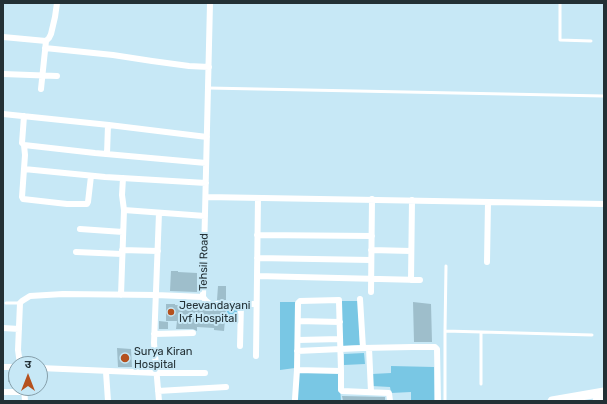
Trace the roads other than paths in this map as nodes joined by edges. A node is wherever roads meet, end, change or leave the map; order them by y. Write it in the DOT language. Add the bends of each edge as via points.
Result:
graph roads {
  1 [pos="57,3"];
  2 [pos="210,3"];
  3 [pos="560,3"];
  4 [pos="3,37"];
  5 [pos="46,40"];
  6 [pos="591,41"];
  7 [pos="45,48"];
  8 [pos="209,67"];
  9 [pos="3,74"];
  10 [pos="43,75"];
  11 [pos="57,76"];
  12 [pos="208,88"];
  13 [pos="41,89"];
  14 [pos="604,96"];
  15 [pos="3,114"];
  16 [pos="24,116"];
  17 [pos="108,125"];
  18 [pos="207,138"];
  19 [pos="24,145"];
  20 [pos="107,154"];
  21 [pos="206,163"];
  22 [pos="24,169"];
  23 [pos="91,176"];
  24 [pos="123,178"];
  25 [pos="206,183"];
  26 [pos="206,197"];
  27 [pos="258,198"];
  28 [pos="372,200"];
  29 [pos="412,200"];
  30 [pos="488,202"];
  31 [pos="604,204"];
  32 [pos="124,210"];
  33 [pos="159,213"];
  34 [pos="205,216"];
  35 [pos="80,229"];
  36 [pos="123,232"];
  37 [pos="257,235"];
  38 [pos="372,236"];
  39 [pos="371,250"];
  40 [pos="158,251"];
  41 [pos="411,251"];
  42 [pos="76,252"];
  43 [pos="122,252"];
  44 [pos="257,258"];
  45 [pos="371,260"];
  46 [pos="487,262"];
  47 [pos="446,266"];
  48 [pos="257,276"];
  49 [pos="371,279"];
  50 [pos="411,280"];
  51 [pos="420,280"];
  52 [pos="371,292"];
  53 [pos="121,295"];
  54 [pos="156,296"];
  55 [pos="203,297"];
  56 [pos="360,299"];
  57 [pos="6,303"];
  58 [pos="20,303"];
  59 [pos="241,304"];
  60 [pos="256,304"];
  61 [pos="298,321"];
  62 [pos="340,322"];
  63 [pos="3,328"];
  64 [pos="19,329"];
  65 [pos="445,331"];
  66 [pos="481,332"];
  67 [pos="193,333"];
  68 [pos="154,334"];
  69 [pos="592,335"];
  70 [pos="340,339"];
  71 [pos="298,340"];
  72 [pos="240,346"];
  73 [pos="366,348"];
  74 [pos="340,349"];
  75 [pos="298,351"];
  76 [pos="19,356"];
  77 [pos="256,356"];
  78 [pos="48,368"];
  79 [pos="297,370"];
  80 [pos="341,370"];
  81 [pos="106,372"];
  82 [pos="205,372"];
  83 [pos="157,373"];
  84 [pos="481,384"];
  85 [pos="226,387"];
  86 [pos="158,391"];
  87 [pos="371,392"];
  88 [pos="604,392"];
  89 [pos="295,399"];
  90 [pos="604,400"];
  91 [pos="108,401"];
  92 [pos="159,401"];
  93 [pos="390,401"];
  94 [pos="438,401"];
  95 [pos="444,401"];
  96 [pos="552,401"];
  97 [pos="597,401"];
  1 -- 5 [label="street" via="51,34"];
  2 -- 8 [label="street, Tehsil Road"];
  3 -- 6 [label="lane" via="560,40"];
  4 -- 5 [label="street"];
  5 -- 7 [label="street"];
  7 -- 8 [label="street"];
  7 -- 10 [label="street"];
  8 -- 12 [label="street, Tehsil Road"];
  9 -- 10 [label="street"];
  10 -- 11 [label="street"];
  10 -- 13 [label="street"];
  12 -- 14 [label="lane"];
  12 -- 18 [label="street, Tehsil Road"];
  15 -- 16 [label="street"];
  16 -- 17 [label="street"];
  16 -- 19 [label="street"];
  17 -- 18 [label="street"];
  17 -- 20 [label="street"];
  18 -- 21 [label="street, Tehsil Road"];
  19 -- 20 [label="street"];
  19 -- 22 [label="street"];
  20 -- 21 [label="street"];
  21 -- 25 [label="street, Tehsil Road"];
  22 -- 23 [label="street"];
  22 -- 23 [label="street" via="22,198 67,204 87,204"];
  23 -- 24 [label="street"];
  24 -- 25 [label="street"];
  24 -- 32 [label="street"];
  25 -- 26 [label="street, Tehsil Road"];
  26 -- 27 [label="street"];
  26 -- 34 [label="street, Tehsil Road"];
  27 -- 28 [label="street"];
  27 -- 37 [label="street"];
  28 -- 29 [label="street"];
  28 -- 38 [label="street"];
  29 -- 30 [label="street"];
  29 -- 41 [label="street"];
  30 -- 31 [label="street"];
  30 -- 46 [label="street"];
  32 -- 33 [label="street"];
  32 -- 36 [label="street"];
  33 -- 34 [label="street"];
  33 -- 40 [label="street"];
  34 -- 55 [label="street, Tehsil Road"];
  35 -- 36 [label="street"];
  36 -- 43 [label="street"];
  37 -- 38 [label="street"];
  37 -- 44 [label="street"];
  38 -- 39 [label="street"];
  39 -- 41 [label="street"];
  39 -- 45 [label="street"];
  40 -- 43 [label="street"];
  40 -- 54 [label="street"];
  41 -- 50 [label="street"];
  42 -- 43 [label="street"];
  43 -- 53 [label="street"];
  44 -- 45 [label="street"];
  44 -- 48 [label="street"];
  45 -- 49 [label="street"];
  47 -- 65 [label="lane"];
  48 -- 49 [label="street"];
  48 -- 60 [label="street"];
  49 -- 50 [label="street"];
  49 -- 52 [label="street"];
  50 -- 51 [label="street"];
  53 -- 54 [label="street, Tehsil Road"];
  53 -- 58 [label="street, Tehsil Road" via="35,295"];
  54 -- 55 [label="street, Tehsil Road"];
  54 -- 68 [label="street"];
  55 -- 59 [label="street" via="210,304"];
  56 -- 73 [label="street"];
  57 -- 58 [label="lane"];
  58 -- 64 [label="street"];
  59 -- 60 [label="street"];
  59 -- 72 [label="street"];
  60 -- 77 [label="street"];
  61 -- 62 [label="street"];
  61 -- 62 [label="street" via="300,301 338,300"];
  61 -- 71 [label="street"];
  62 -- 70 [label="street"];
  63 -- 64 [label="street"];
  64 -- 76 [label="street"];
  65 -- 66 [label="lane"];
  65 -- 95 [label="lane"];
  66 -- 69 [label="lane"];
  66 -- 84 [label="lane"];
  67 -- 68 [label="street"];
  68 -- 83 [label="street"];
  70 -- 71 [label="street"];
  70 -- 74 [label="street"];
  71 -- 75 [label="street"];
  73 -- 74 [label="street"];
  73 -- 87 [label="street"];
  73 -- 94 [label="street" via="437,348"];
  74 -- 75 [label="street"];
  74 -- 80 [label="street"];
  75 -- 79 [label="street"];
  78 -- 81 [label="street"];
  79 -- 80 [label="street"];
  79 -- 89 [label="street"];
  80 -- 87 [label="street" via="342,391"];
  81 -- 83 [label="street"];
  81 -- 91 [label="street"];
  82 -- 83 [label="street"];
  83 -- 86 [label="street"];
  85 -- 86 [label="street"];
  86 -- 92 [label="street"];
  87 -- 93 [label="street" via="389,393"];
  88 -- 96 [label="main road"];
  90 -- 97 [label="main road"];
}
